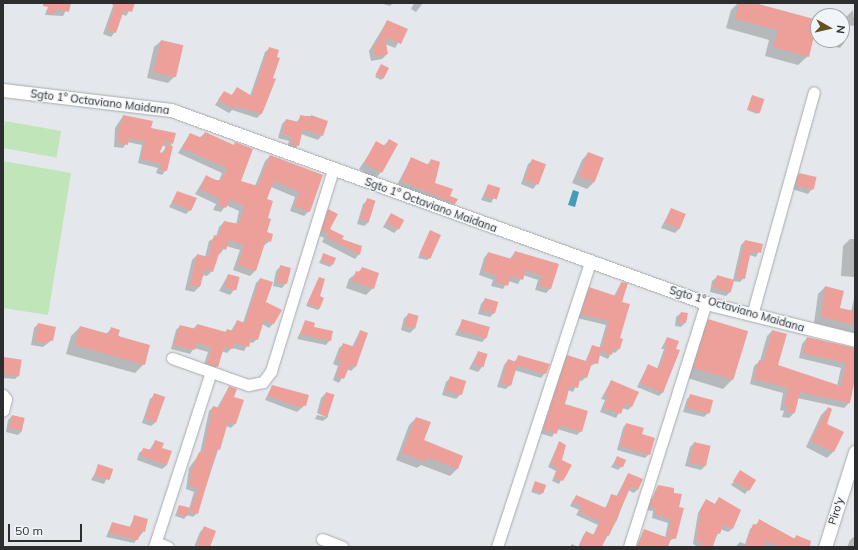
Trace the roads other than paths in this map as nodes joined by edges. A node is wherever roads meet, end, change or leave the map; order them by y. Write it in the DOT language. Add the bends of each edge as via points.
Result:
graph roads {
  1 [pos="3,90"];
  2 [pos="814,92"];
  3 [pos="334,169"];
  4 [pos="590,263"];
  5 [pos="706,303"];
  6 [pos="752,315"];
  7 [pos="855,340"];
  8 [pos="172,358"];
  9 [pos="211,372"];
  10 [pos="3,395"];
  11 [pos="3,411"];
  12 [pos="855,452"];
  13 [pos="322,539"];
  14 [pos="155,545"];
  15 [pos="168,547"];
  16 [pos="343,547"];
  17 [pos="497,547"];
  18 [pos="630,547"];
  19 [pos="825,547"];
  1 -- 3 [label="main road, Sgto 1° Octaviano Maidana" via="171,110"];
  2 -- 6 [label="street"];
  3 -- 4 [label="main road, Sgto 1° Octaviano Maidana"];
  3 -- 9 [label="street" via="271,371 262,382 248,385"];
  4 -- 5 [label="main road, Sgto 1° Octaviano Maidana"];
  4 -- 17 [label="street"];
  5 -- 6 [label="main road, Sgto 1° Octaviano Maidana"];
  5 -- 18 [label="street"];
  6 -- 7 [label="main road, Sgto 1° Octaviano Maidana"];
  8 -- 9 [label="street"];
  9 -- 14 [label="street"];
  10 -- 11 [label="street" via="6,399"];
  12 -- 19 [label="main road, Piro'y"];
  13 -- 16 [label="street"];
  14 -- 15 [label="street"];
}
